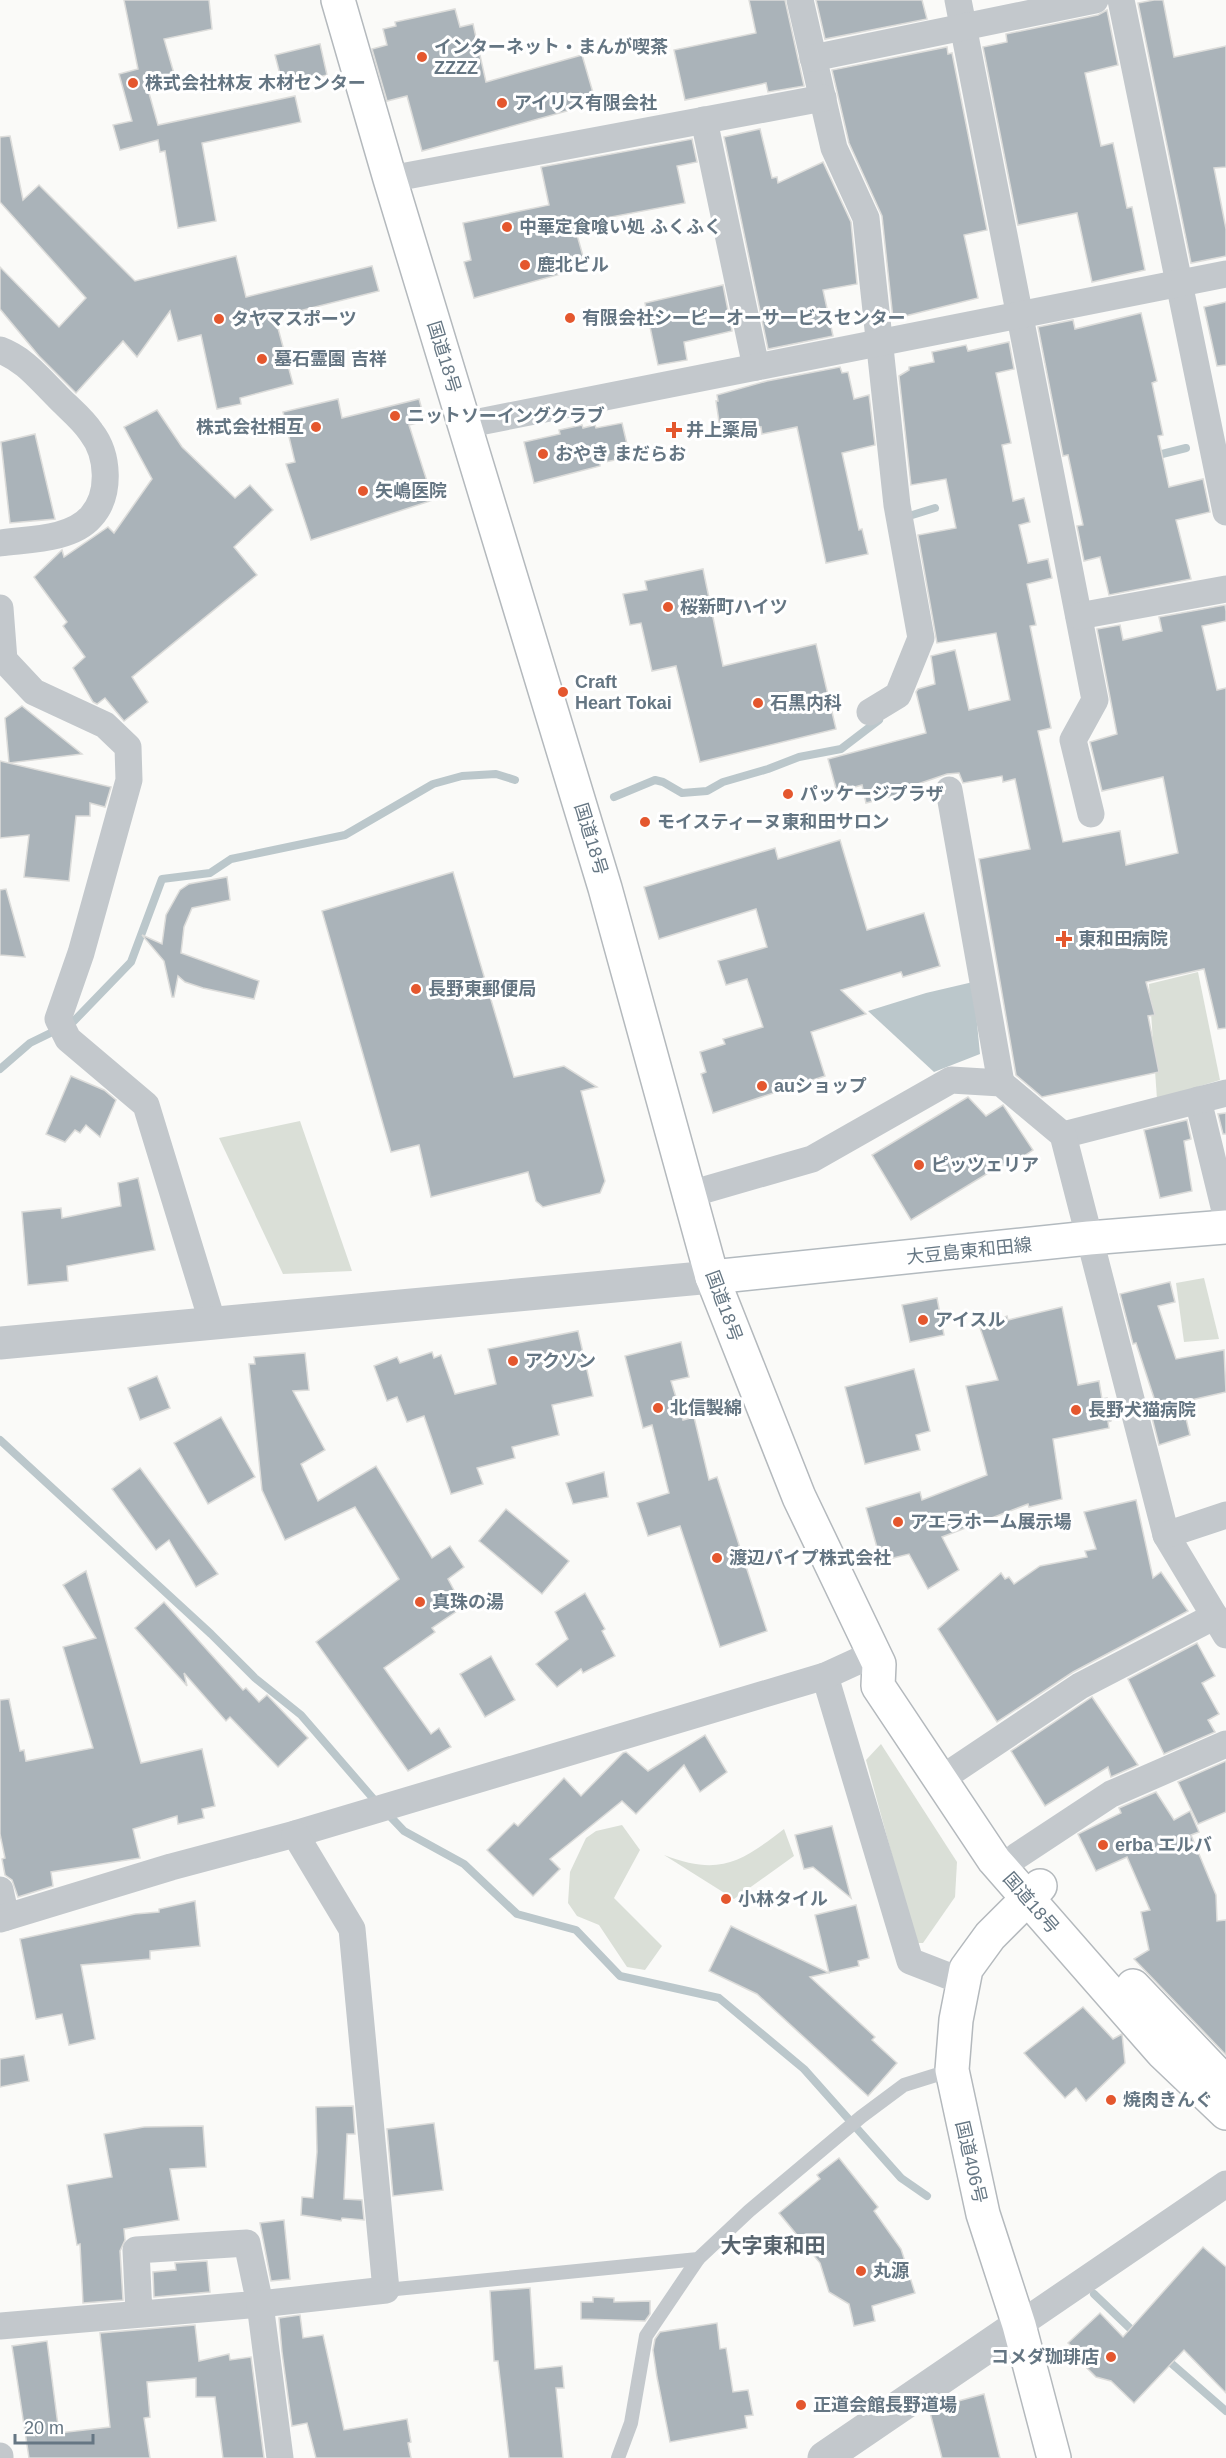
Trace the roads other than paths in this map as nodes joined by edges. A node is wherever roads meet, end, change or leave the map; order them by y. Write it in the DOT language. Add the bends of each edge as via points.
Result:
graph roads {
  1 [pos="338,0"];
  2 [pos="800,0"];
  3 [pos="958,0"];
  4 [pos="1095,0"];
  5 [pos="1121,0"];
  6 [pos="963,27"];
  7 [pos="813,58"];
  8 [pos="823,98"];
  9 [pos="704,120"];
  10 [pos="390,179"];
  11 [pos="1226,274"];
  12 [pos="1181,283"];
  13 [pos="1021,315"];
  14 [pos="878,343"];
  15 [pos="0,350"];
  16 [pos="756,367"];
  17 [pos="464,425"];
  18 [pos="1226,512"];
  19 [pos="0,543"];
  20 [pos="1226,588"];
  21 [pos="0,608"];
  22 [pos="1079,616"];
  23 [pos="870,712"];
  24 [pos="949,790"];
  25 [pos="1091,814"];
  26 [pos="1001,1083"];
  27 [pos="1226,1093"];
  28 [pos="1198,1100"];
  29 [pos="1063,1136"];
  30 [pos="687,1195"];
  31 [pos="1226,1215"];
  32 [pos="1226,1227"];
  33 [pos="1089,1238"];
  34 [pos="712,1277"];
  35 [pos="213,1324"];
  36 [pos="0,1343"];
  37 [pos="1226,1515"];
  38 [pos="1166,1534"];
  39 [pos="1220,1626"];
  40 [pos="876,1659"];
  41 [pos="825,1676"];
  42 [pos="1226,1744"];
  43 [pos="956,1769"];
  44 [pos="295,1834"];
  45 [pos="1017,1856"];
  46 [pos="0,1890"];
  47 [pos="1033,1893"];
  48 [pos="3,1918"];
  49 [pos="964,1982"];
  50 [pos="952,2070"];
  51 [pos="1226,2083"];
  52 [pos="1226,2113"];
  53 [pos="1226,2184"];
  54 [pos="698,2259"];
  55 [pos="386,2290"];
  56 [pos="261,2304"];
  57 [pos="139,2314"];
  58 [pos="1019,2325"];
  59 [pos="0,2326"];
  60 [pos="280,2458"];
  61 [pos="618,2458"];
  62 [pos="824,2458"];
  63 [pos="1054,2458"];
  1 -- 10 [label="main road, 国道18号"];
  2 -- 7 [label="street"];
  3 -- 6 [label="street"];
  4 -- 6 [label="street"];
  5 -- 12 [label="street"];
  6 -- 7 [label="street"];
  6 -- 13 [label="street"];
  7 -- 8 [label="street"];
  8 -- 9 [label="street"];
  8 -- 14 [label="street" via="834,148 866,218"];
  9 -- 10 [label="street"];
  9 -- 16 [label="street"];
  10 -- 17 [label="main road, 国道18号"];
  11 -- 12 [label="street"];
  12 -- 13 [label="street"];
  12 -- 18 [label="street"];
  13 -- 14 [label="street"];
  13 -- 22 [label="street"];
  14 -- 16 [label="street"];
  14 -- 23 [label="street" via="897,505 921,638 898,695"];
  15 -- 19 [label="street" via="20,358 92,432 107,482 91,518 74,530"];
  16 -- 17 [label="street"];
  17 -- 30 [label="main road, 国道18号" via="605,888"];
  20 -- 22 [label="street"];
  21 -- 35 [label="street" via="4,660 26,684 34,692 105,725 128,747 129,780 81,953 58,1019 69,1039 146,1105"];
  22 -- 25 [label="street" via="1095,700 1073,740"];
  24 -- 26 [label="street"];
  26 -- 29 [label="street"];
  26 -- 30 [label="street" via="951,1080 812,1159"];
  27 -- 28 [label="street"];
  28 -- 29 [label="street"];
  28 -- 31 [label="street"];
  29 -- 33 [label="street"];
  30 -- 34 [label="main road, 国道18号"];
  32 -- 33 [label="main road, 大豆島東和田線"];
  33 -- 34 [label="main road, 大豆島東和田線"];
  33 -- 38 [label="street"];
  34 -- 35 [label="street"];
  34 -- 40 [label="main road, 国道18号" via="799,1497"];
  35 -- 36 [label="street"];
  37 -- 38 [label="street"];
  38 -- 39 [label="street"];
  39 -- 43 [label="street" via="1080,1686"];
  40 -- 41 [label="street"];
  40 -- 43 [label="main road, 国道18号" via="899,1677"];
  40 -- 47 [label="main road, 国道18号" via="879,1686 988,1851"];
  41 -- 44 [label="street"];
  41 -- 49 [label="street" via="910,1961"];
  42 -- 45 [label="street" via="1111,1794"];
  43 -- 45 [label="main road, 国道18号"];
  44 -- 48 [label="street"];
  44 -- 55 [label="street" via="352,1929"];
  45 -- 47 [label="main road, 国道18号"];
  46 -- 48 [label="street"];
  47 -- 49 [label="main road, 国道406号" via="990,1936 966,1969"];
  47 -- 51 [label="main road, 国道18号"];
  47 -- 52 [label="main road, 国道18号" via="1162,2052"];
  49 -- 50 [label="main road, 国道406号"];
  50 -- 54 [label="lane" via="904,2085 849,2127"];
  50 -- 58 [label="main road, 国道406号" via="983,2214"];
  53 -- 58 [label="street"];
  54 -- 55 [label="lane"];
  54 -- 61 [label="lane" via="646,2336 631,2422"];
  55 -- 56 [label="street"];
  56 -- 57 [label="street"];
  56 -- 57 [label="street" via="247,2242 136,2250"];
  56 -- 60 [label="street"];
  57 -- 59 [label="street"];
  58 -- 62 [label="street"];
  58 -- 63 [label="main road, 国道406号"];
}
